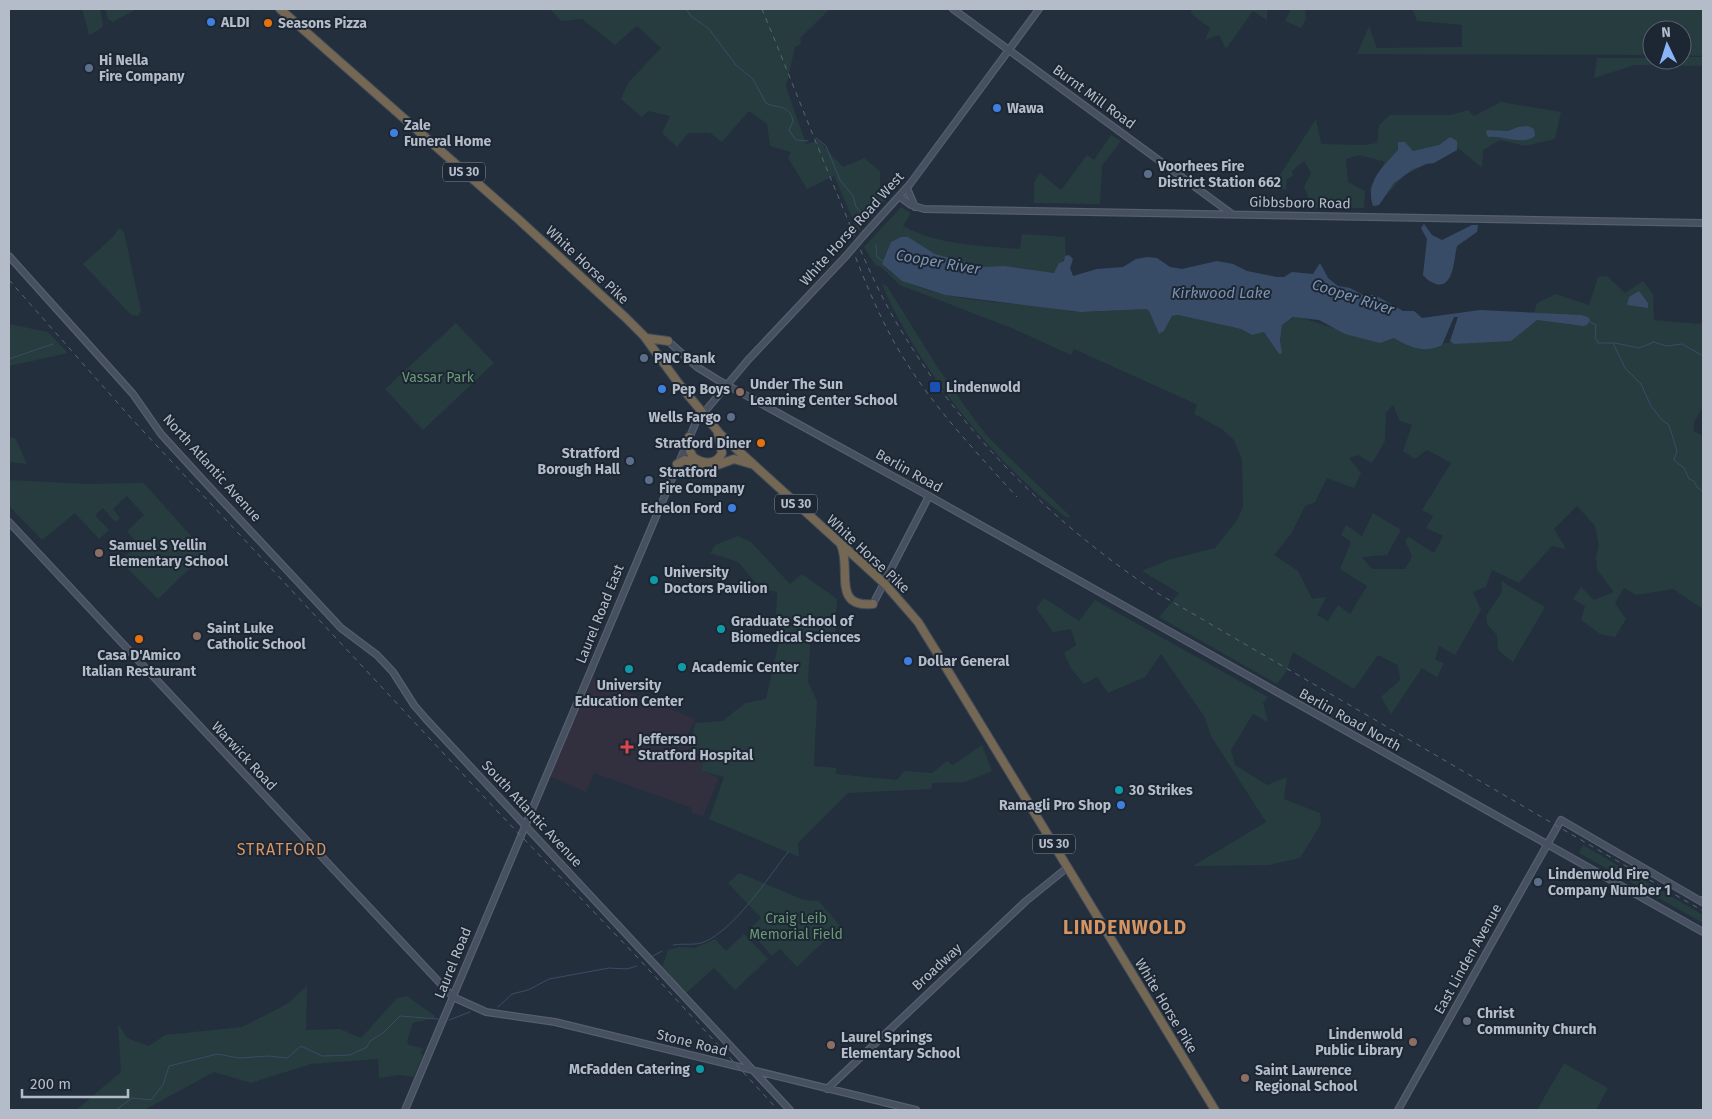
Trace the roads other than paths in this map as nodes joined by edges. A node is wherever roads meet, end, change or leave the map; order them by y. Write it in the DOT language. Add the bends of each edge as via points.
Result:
graph roads {
  1 [pos="280,9"];
  2 [pos="953,9"];
  3 [pos="1039,9"];
  4 [pos="1009,50"];
  5 [pos="907,188"];
  6 [pos="900,197"];
  7 [pos="916,207"];
  8 [pos="1232,214"];
  9 [pos="1703,224"];
  10 [pos="9,256"];
  11 [pos="646,338"];
  12 [pos="668,341"];
  13 [pos="657,354"];
  14 [pos="726,385"];
  15 [pos="701,413"];
  16 [pos="716,430"];
  17 [pos="689,437"];
  18 [pos="677,464"];
  19 [pos="753,465"];
  20 [pos="929,496"];
  21 [pos="9,522"];
  22 [pos="840,543"];
  23 [pos="885,584"];
  24 [pos="873,604"];
  25 [pos="1142,617"];
  26 [pos="404,688"];
  27 [pos="524,826"];
  28 [pos="1547,844"];
  29 [pos="1068,867"];
  30 [pos="1703,901"];
  31 [pos="1703,932"];
  32 [pos="453,997"];
  33 [pos="463,1002"];
  34 [pos="742,1058"];
  35 [pos="739,1068"];
  36 [pos="754,1071"];
  37 [pos="827,1089"];
  38 [pos="405,1110"];
  39 [pos="790,1110"];
  40 [pos="916,1110"];
  41 [pos="1215,1110"];
  42 [pos="1398,1110"];
  1 -- 11 [label="highway, White Horse Pike / US 30" via="517,218"];
  2 -- 4 [label="street, Burnt Mill Road"];
  3 -- 4 [label="street, White Horse Road West"];
  4 -- 5 [label="street, White Horse Road West"];
  4 -- 8 [label="street, Burnt Mill Road"];
  5 -- 6 [label="street, White Horse Road West"];
  5 -- 7 [label="street"];
  6 -- 7 [label="street, Gibbsboro Road"];
  6 -- 14 [label="street, White Horse Road West, bridge"];
  7 -- 8 [label="street, Gibbsboro Road"];
  8 -- 9 [label="street, Gibbsboro Road"];
  10 -- 26 [label="street, North Atlantic Avenue" via="128,389 161,434 341,628 377,654"];
  11 -- 12 [label="highway"];
  11 -- 13 [label="highway, White Horse Pike / US 30"];
  12 -- 13 [label="highway" via="660,345"];
  12 -- 14 [label="street, Berlin Road" via="697,367"];
  13 -- 15 [label="highway, White Horse Pike / US 30"];
  14 -- 15 [label="street, White Horse Road West"];
  14 -- 20 [label="street, Berlin Road"];
  15 -- 16 [label="highway, White Horse Pike / US 30"];
  15 -- 17 [label="street, Laurel Road East"];
  16 -- 17 [label="highway" via="722,453 714,462 705,463 693,457"];
  16 -- 19 [label="highway, White Horse Pike / US 30"];
  17 -- 18 [label="street, Laurel Road East"];
  18 -- 19 [label="highway" via="685,460 711,467 734,459"];
  18 -- 27 [label="street, Laurel Road East"];
  19 -- 22 [label="highway, White Horse Pike / US 30"];
  20 -- 23 [label="street"];
  20 -- 25 [label="street, Berlin Road"];
  21 -- 32 [label="street, Warwick Road"];
  22 -- 23 [label="highway, White Horse Pike / US 30"];
  22 -- 24 [label="highway" via="846,557 848,596 858,604"];
  23 -- 24 [label="street"];
  23 -- 29 [label="highway, White Horse Pike / US 30" via="918,622"];
  25 -- 28 [label="street, Berlin Road North"];
  26 -- 27 [label="street, South Atlantic Avenue" via="426,719"];
  27 -- 32 [label="street, Laurel Road"];
  27 -- 34 [label="street, South Atlantic Avenue"];
  28 -- 30 [label="street, East Linden Avenue" via="1561,820"];
  28 -- 31 [label="street, Berlin Road North"];
  28 -- 42 [label="street, East Linden Avenue"];
  29 -- 37 [label="street, Broadway" via="1024,903"];
  29 -- 41 [label="highway, White Horse Pike / US 30"];
  32 -- 33 [label="street, Warwick Road"];
  32 -- 38 [label="street, Laurel Road"];
  33 -- 35 [label="street, Stone Road" via="486,1012 555,1022"];
  34 -- 35 [label="street"];
  34 -- 36 [label="street, South Atlantic Avenue"];
  35 -- 36 [label="street, Stone Road"];
  36 -- 37 [label="street, Stone Road"];
  36 -- 39 [label="street, South Atlantic Avenue"];
  37 -- 40 [label="street, Stone Road"];
}
